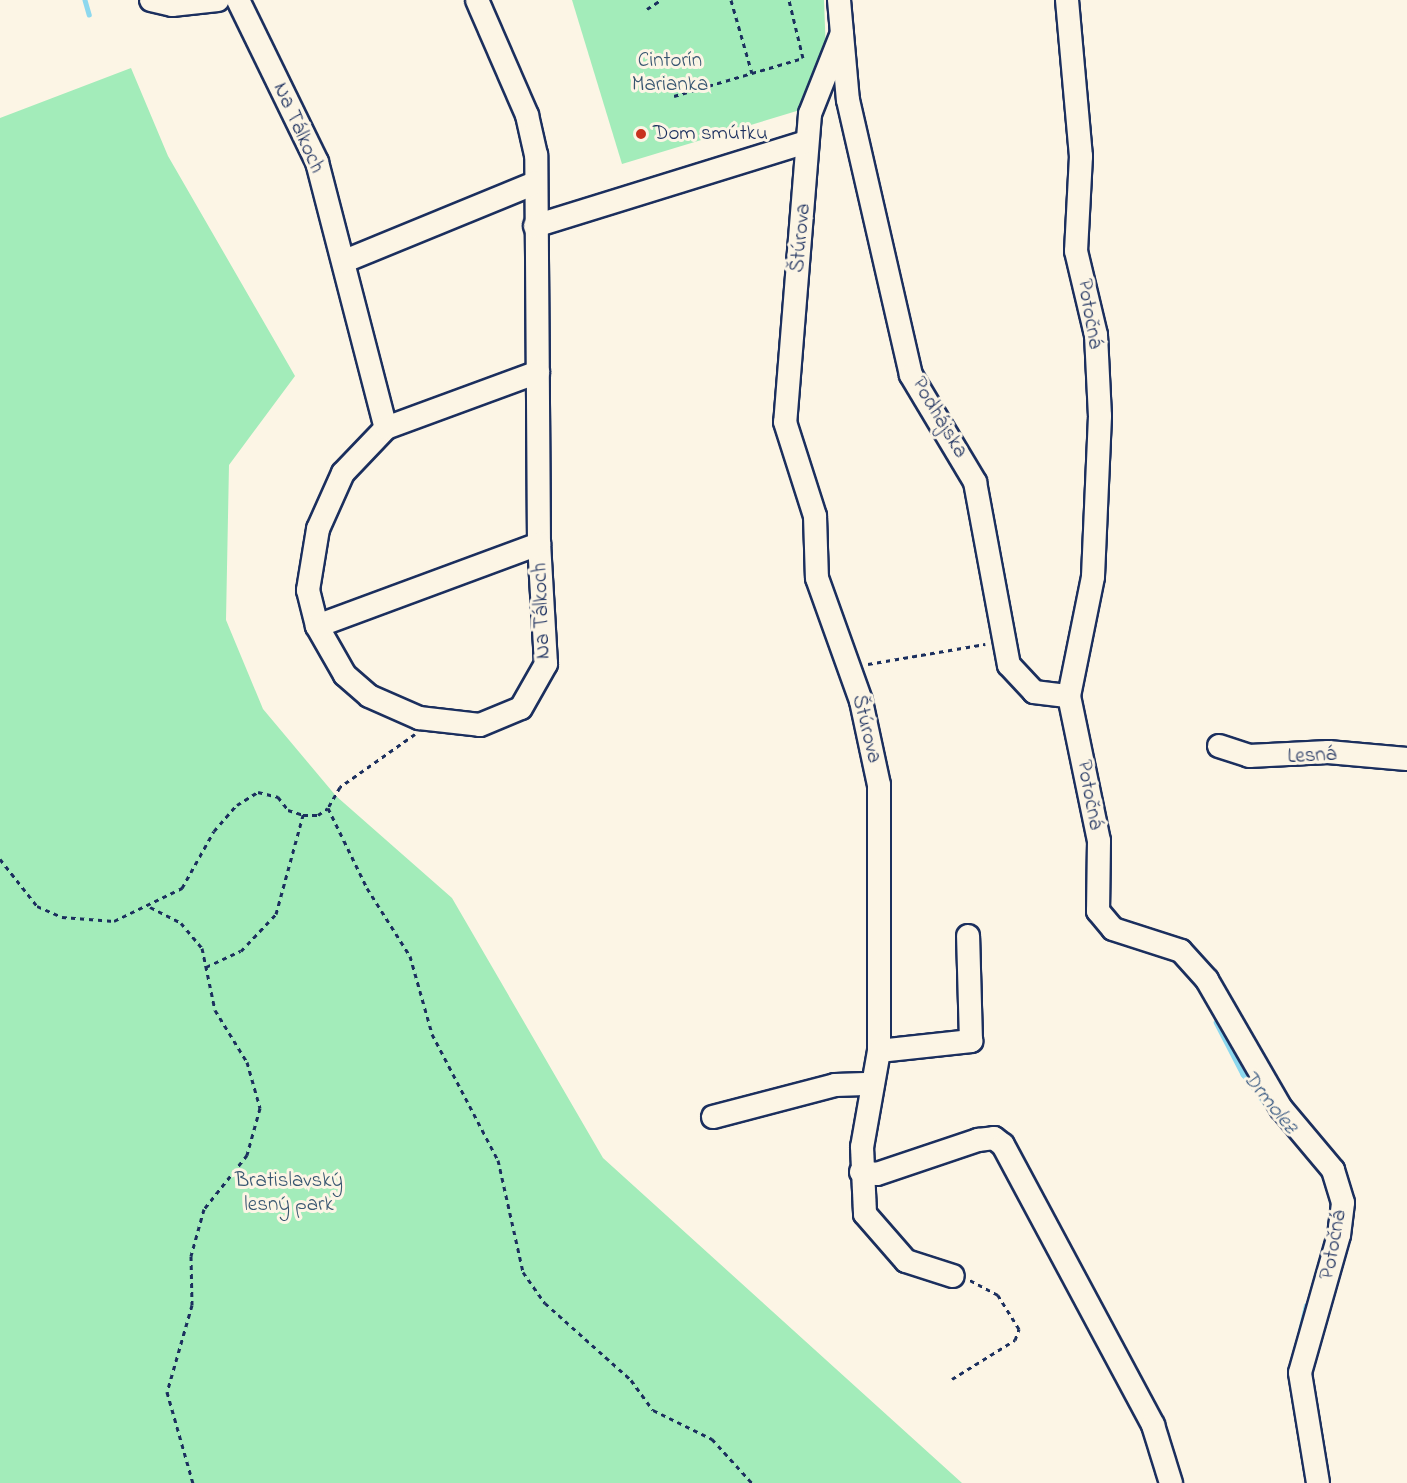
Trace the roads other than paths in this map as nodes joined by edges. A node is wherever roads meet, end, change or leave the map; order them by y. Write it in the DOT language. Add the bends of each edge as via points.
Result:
graph roads {
  1 [pos="151,0"];
  2 [pos="218,0"];
  3 [pos="238,0"];
  4 [pos="477,0"];
  5 [pos="839,0"];
  6 [pos="1067,0"];
  7 [pos="842,33"];
  8 [pos="848,100"];
  9 [pos="810,114"];
  10 [pos="806,142"];
  11 [pos="535,183"];
  12 [pos="535,225"];
  13 [pos="345,261"];
  14 [pos="538,372"];
  15 [pos="386,428"];
  16 [pos="539,544"];
  17 [pos="317,626"];
  18 [pos="1069,696"];
  19 [pos="1219,746"];
  20 [pos="1407,759"];
  21 [pos="968,936"];
  22 [pos="879,1051"];
  23 [pos="873,1084"];
  24 [pos="713,1117"];
  25 [pos="861,1172"];
  26 [pos="953,1276"];
  27 [pos="1172,1483"];
  28 [pos="1318,1483"];
  1 -- 2 [label="street" via="172,5"];
  3 -- 13 [label="street, Na Tálkoch" via="317,162"];
  4 -- 11 [label="street, Na Tálkoch" via="527,115"];
  5 -- 7 [label="street, Štúrova"];
  6 -- 18 [label="street, Potočná" via="1081,156 1076,251 1096,335 1100,416 1093,577"];
  7 -- 8 [label="street, Štúrova"];
  7 -- 9 [label="street, Štúrova"];
  8 -- 9 [label="street"];
  8 -- 18 [label="street, Podhájska" via="911,375 975,482 1009,665 1034,692"];
  9 -- 10 [label="street, Štúrova"];
  10 -- 12 [label="street"];
  10 -- 22 [label="street, Štúrova" via="785,422 815,516 817,578 861,701 879,785"];
  11 -- 12 [label="street, Na Tálkoch"];
  11 -- 13 [label="street"];
  12 -- 14 [label="street, Na Tálkoch"];
  13 -- 15 [label="street, Na Tálkoch"];
  14 -- 15 [label="street, Na Tálkoch"];
  14 -- 16 [label="street, Na Tálkoch"];
  15 -- 17 [label="street, Na Tálkoch" via="343,473 318,529 308,590"];
  16 -- 17 [label="street, Na Tálkoch"];
  16 -- 17 [label="street, Na Tálkoch" via="546,664 521,708 480,725 418,718 369,696 345,675"];
  18 -- 28 [label="street, Potočná" via="1099,841 1098,910 1113,929 1181,951 1207,980 1281,1108 1333,1170 1343,1203 1339,1235 1300,1373"];
  19 -- 20 [label="street, Lesná" via="1249,756 1328,752"];
  21 -- 22 [label="street" via="971,1041"];
  22 -- 23 [label="street, Štúrova"];
  23 -- 24 [label="street" via="835,1085"];
  23 -- 25 [label="street, Štúrova"];
  25 -- 26 [label="street, Štúrova" via="865,1214 882,1238 906,1261"];
  25 -- 27 [label="street" via="877,1174 978,1140 994,1138 1003,1145 1153,1425"];
}
